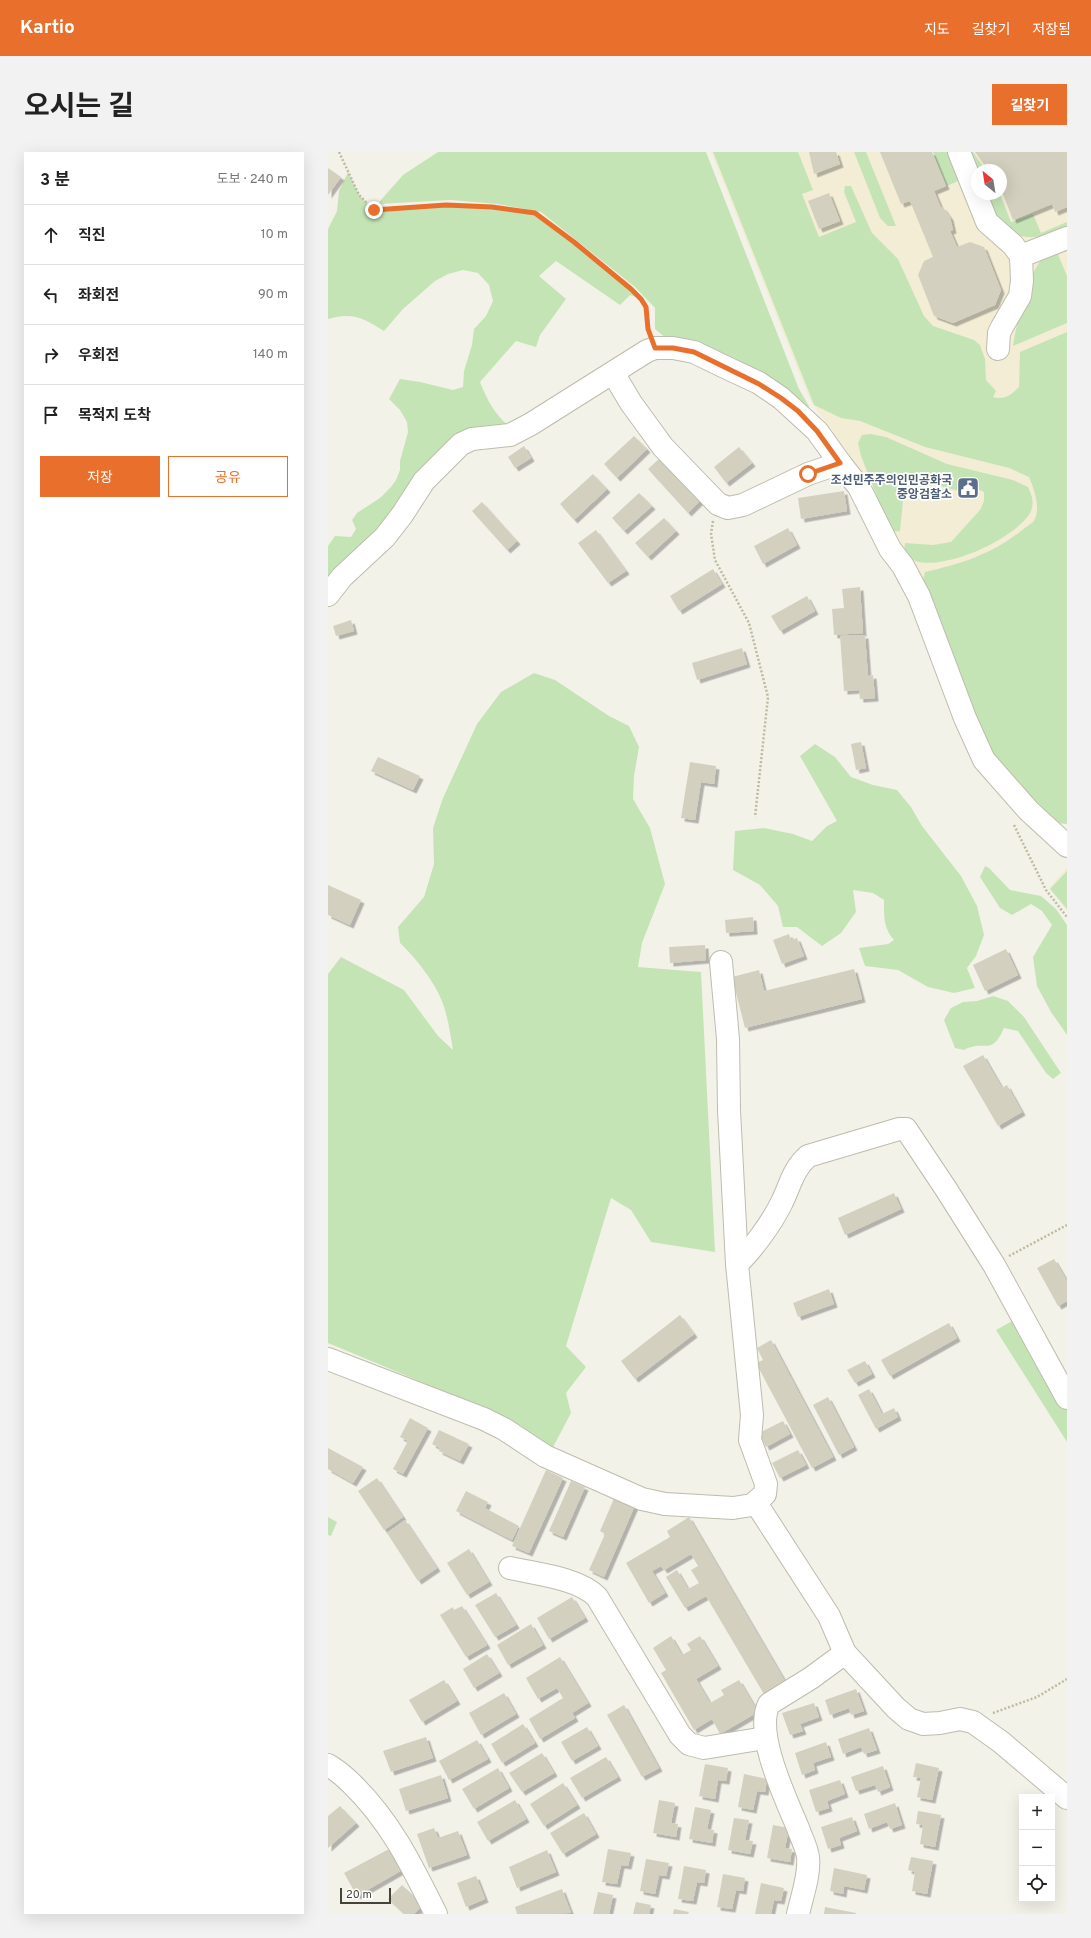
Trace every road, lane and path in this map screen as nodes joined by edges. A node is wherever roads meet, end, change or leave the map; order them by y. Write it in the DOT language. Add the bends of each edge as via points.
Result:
graph roads {
  1 [pos="339,152"];
  2 [pos="959,152"];
  3 [pos="1067,238"];
  4 [pos="1021,256"];
  5 [pos="655,348"];
  6 [pos="998,349"];
  7 [pos="613,373"];
  8 [pos="840,463"];
  9 [pos="722,506"];
  10 [pos="328,594"];
  11 [pos="755,817"];
  12 [pos="1011,819"];
  13 [pos="1067,846"];
  14 [pos="1067,917"];
  15 [pos="721,962"];
  16 [pos="1067,1225"];
  17 [pos="737,1264"];
  18 [pos="994,1265"];
  19 [pos="328,1359"];
  20 [pos="1067,1398"];
  21 [pos="756,1503"];
  22 [pos="510,1568"];
  23 [pos="846,1653"];
  24 [pos="1067,1679"];
  25 [pos="973,1722"];
  26 [pos="765,1738"];
  27 [pos="328,1765"];
  28 [pos="1067,1798"];
  29 [pos="436,1914"];
  30 [pos="798,1914"];
  1 -- 5 [label="path" via="359,195 374,210 446,205 492,207 535,213 574,242 641,299 646,307 648,329"];
  2 -- 4 [label="street" via="987,222"];
  3 -- 4 [label="street"];
  4 -- 6 [label="street" via="1020,296 999,333"];
  5 -- 7 [label="street"];
  5 -- 8 [label="street" via="694,352 759,384 798,411 817,431"];
  7 -- 9 [label="street" via="663,447"];
  7 -- 10 [label="street" via="510,435 472,439 461,444 424,481 385,537 342,576"];
  8 -- 9 [label="street" via="808,474 743,505 728,508"];
  8 -- 13 [label="street" via="859,486 890,548 919,596 965,718 984,760 1028,811"];
  9 -- 11 [label="path" via="713,522 711,534 715,560 749,623 768,697"];
  12 -- 14 [label="path" via="1046,890"];
  15 -- 17 [label="street" via="728,1039"];
  16 -- 18 [label="path"];
  17 -- 18 [label="street" via="749,1253 781,1205 794,1172 808,1156 906,1129"];
  17 -- 21 [label="street" via="752,1415 750,1440 766,1484 765,1494"];
  18 -- 20 [label="street"];
  19 -- 21 [label="street" via="484,1419 545,1456 642,1499 665,1504 733,1508"];
  21 -- 23 [label="street" via="829,1616"];
  22 -- 26 [label="street" via="590,1589 598,1597 680,1735 690,1744 704,1748"];
  23 -- 25 [label="street" via="909,1719 923,1724 940,1724 960,1719"];
  23 -- 26 [label="street" via="769,1704 765,1711"];
  24 -- 25 [label="path" via="1037,1696 982,1716"];
  25 -- 28 [label="street" via="1001,1742"];
  26 -- 30 [label="street" via="808,1856"];
  27 -- 29 [label="street" via="361,1794 403,1848"];
}
